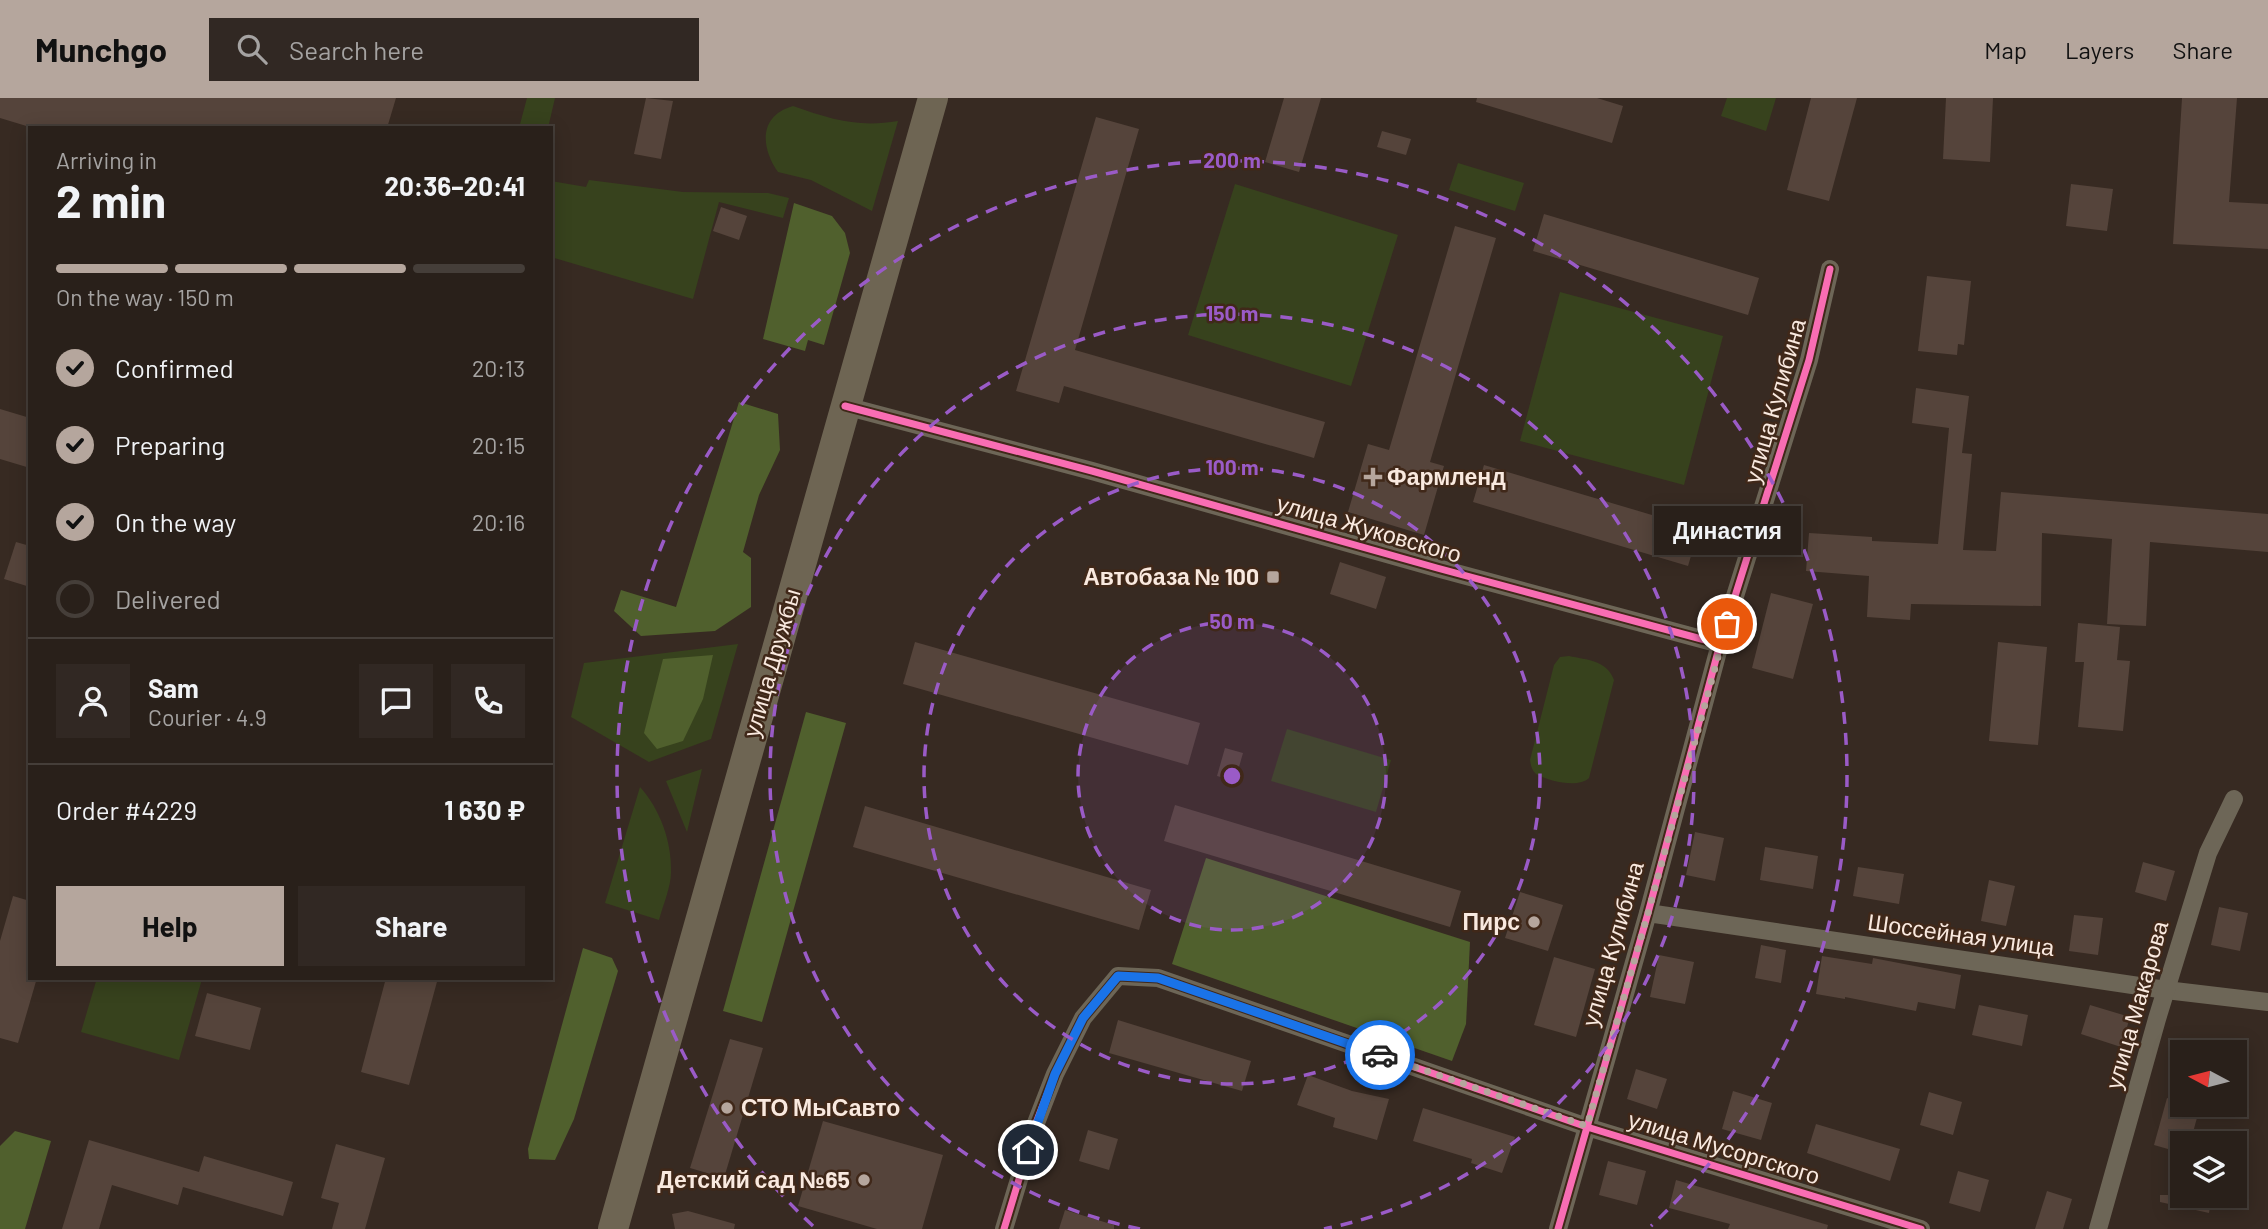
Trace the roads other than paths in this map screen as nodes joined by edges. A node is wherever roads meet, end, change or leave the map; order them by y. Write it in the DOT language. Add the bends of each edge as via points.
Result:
graph roads {
  1 [pos="933,98"];
  2 [pos="1830,269"];
  3 [pos="845,406"];
  4 [pos="1720,644"];
  5 [pos="2234,799"];
  6 [pos="1648,913"];
  7 [pos="2166,990"];
  8 [pos="2268,1002"];
  9 [pos="1587,1126"];
  10 [pos="613,1229"];
  11 [pos="1004,1229"];
  12 [pos="1558,1229"];
  13 [pos="1921,1229"];
  14 [pos="2098,1229"];
  1 -- 3 [label="main road, улица Дружбы"];
  2 -- 4 [label="street, улица Кулибина" via="1809,360"];
  3 -- 4 [label="street, улица Жуковского"];
  3 -- 10 [label="main road, улица Дружбы"];
  4 -- 6 [label="street, улица Кулибина"];
  5 -- 7 [label="street, улица Макарова" via="2208,853"];
  6 -- 7 [label="street, Шоссейная улица"];
  6 -- 9 [label="street, улица Кулибина"];
  7 -- 8 [label="street, Шоссейная улица"];
  7 -- 14 [label="street, улица Макарова"];
  9 -- 11 [label="street, улица Мусоргского" via="1158,978 1118,976 1083,1018 1055,1074"];
  9 -- 12 [label="street, улица Кулибина"];
  9 -- 13 [label="street, улица Мусоргского"];
}
